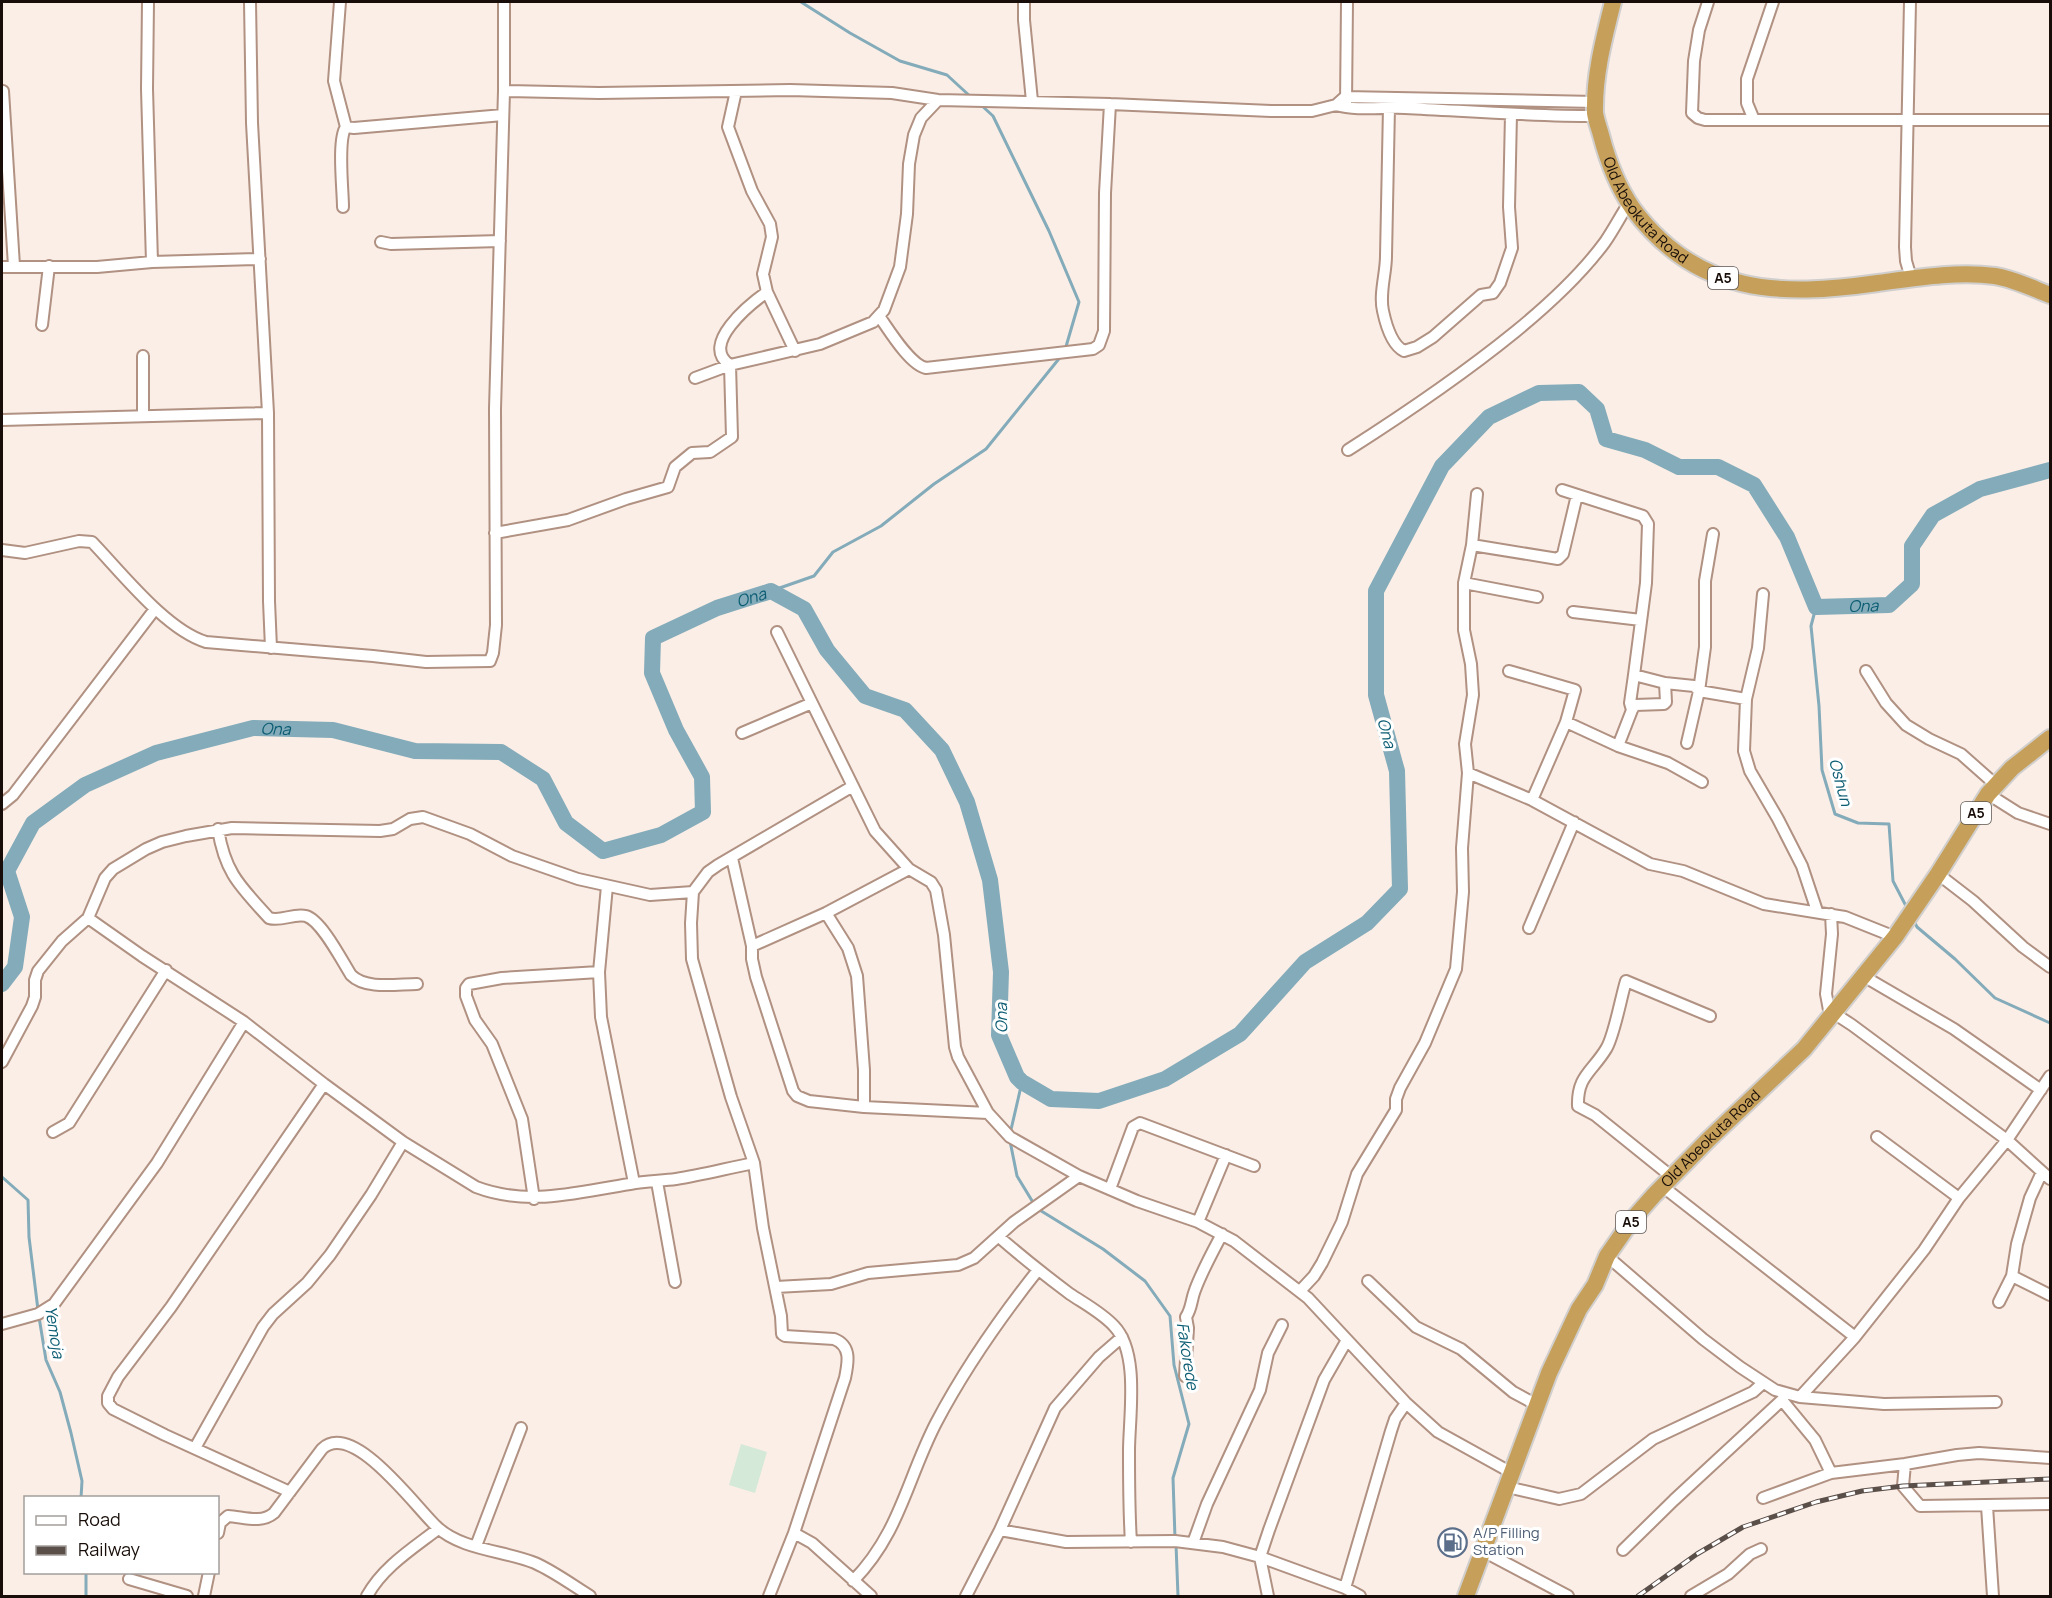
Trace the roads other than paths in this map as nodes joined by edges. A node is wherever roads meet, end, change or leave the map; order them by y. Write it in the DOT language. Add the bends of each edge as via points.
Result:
graph roads {
  1 [pos="148,2"];
  2 [pos="250,2"];
  3 [pos="340,2"];
  4 [pos="504,2"];
  5 [pos="1024,2"];
  6 [pos="1347,2"];
  7 [pos="1613,2"];
  8 [pos="1708,2"];
  9 [pos="1773,2"];
  10 [pos="1910,2"];
  11 [pos="3,91"];
  12 [pos="504,91"];
  13 [pos="736,91"];
  14 [pos="938,100"];
  15 [pos="1032,101"];
  16 [pos="1342,103"];
  17 [pos="1110,104"];
  18 [pos="1389,107"];
  19 [pos="1595,109"];
  20 [pos="1511,114"];
  21 [pos="502,115"];
  22 [pos="1754,120"];
  23 [pos="1908,120"];
  24 [pos="2050,120"];
  25 [pos="346,127"];
  26 [pos="1629,203"];
  27 [pos="343,207"];
  28 [pos="500,241"];
  29 [pos="381,242"];
  30 [pos="260,259"];
  31 [pos="152,262"];
  32 [pos="14,266"];
  33 [pos="49,266"];
  34 [pos="2,267"];
  35 [pos="1911,278"];
  36 [pos="766,292"];
  37 [pos="2050,295"];
  38 [pos="879,316"];
  39 [pos="42,326"];
  40 [pos="795,351"];
  41 [pos="143,356"];
  42 [pos="730,365"];
  43 [pos="695,378"];
  44 [pos="268,413"];
  45 [pos="143,416"];
  46 [pos="2,420"];
  47 [pos="1348,450"];
  48 [pos="1562,490"];
  49 [pos="1478,494"];
  50 [pos="1578,495"];
  51 [pos="495,533"];
  52 [pos="1713,534"];
  53 [pos="1472,545"];
  54 [pos="2,550"];
  55 [pos="1464,583"];
  56 [pos="1763,594"];
  57 [pos="1537,597"];
  58 [pos="155,609"];
  59 [pos="1573,612"];
  60 [pos="1641,620"];
  61 [pos="777,632"];
  62 [pos="271,648"];
  63 [pos="1509,671"];
  64 [pos="1866,671"];
  65 [pos="1634,675"];
  66 [pos="1665,683"];
  67 [pos="1699,691"];
  68 [pos="1746,699"];
  69 [pos="812,703"];
  70 [pos="1632,710"];
  71 [pos="1566,722"];
  72 [pos="742,734"];
  73 [pos="2050,738"];
  74 [pos="1687,743"];
  75 [pos="1618,746"];
  76 [pos="1468,773"];
  77 [pos="1702,782"];
  78 [pos="853,786"];
  79 [pos="1992,790"];
  80 [pos="1532,800"];
  81 [pos="2,804"];
  82 [pos="1574,822"];
  83 [pos="2050,824"];
  84 [pos="218,829"];
  85 [pos="732,858"];
  86 [pos="909,869"];
  87 [pos="1938,874"];
  88 [pos="607,886"];
  89 [pos="693,892"];
  90 [pos="1817,911"];
  91 [pos="826,913"];
  92 [pos="1831,914"];
  93 [pos="88,918"];
  94 [pos="1529,928"];
  95 [pos="1895,937"];
  96 [pos="752,946"];
  97 [pos="2050,967"];
  98 [pos="166,970"];
  99 [pos="599,972"];
  100 [pos="1865,976"];
  101 [pos="417,984"];
  102 [pos="1833,1014"];
  103 [pos="1710,1016"];
  104 [pos="244,1022"];
  105 [pos="2,1062"];
  106 [pos="2050,1076"];
  107 [pos="324,1084"];
  108 [pos="2041,1090"];
  109 [pos="864,1107"];
  110 [pos="988,1113"];
  111 [pos="53,1132"];
  112 [pos="1877,1137"];
  113 [pos="2007,1140"];
  114 [pos="403,1142"];
  115 [pos="1226,1155"];
  116 [pos="754,1163"];
  117 [pos="1254,1166"];
  118 [pos="2046,1175"];
  119 [pos="1079,1176"];
  120 [pos="657,1182"];
  121 [pos="1667,1182"];
  122 [pos="634,1183"];
  123 [pos="1110,1189"];
  124 [pos="534,1198"];
  125 [pos="1959,1198"];
  126 [pos="1198,1222"];
  127 [pos="1222,1234"];
  128 [pos="999,1237"];
  129 [pos="1607,1256"];
  130 [pos="1038,1270"];
  131 [pos="2012,1276"];
  132 [pos="1368,1281"];
  133 [pos="675,1282"];
  134 [pos="776,1287"];
  135 [pos="1300,1291"];
  136 [pos="2050,1295"];
  137 [pos="1999,1302"];
  138 [pos="2,1324"];
  139 [pos="1282,1325"];
  140 [pos="1122,1337"];
  141 [pos="1855,1337"];
  142 [pos="1347,1340"];
  143 [pos="1185,1376"];
  144 [pos="1763,1383"];
  145 [pos="1800,1396"];
  146 [pos="1784,1397"];
  147 [pos="1996,1402"];
  148 [pos="1406,1403"];
  149 [pos="1537,1405"];
  150 [pos="521,1428"];
  151 [pos="195,1448"];
  152 [pos="2050,1458"];
  153 [pos="1905,1464"];
  154 [pos="1831,1473"];
  155 [pos="1509,1480"];
  156 [pos="290,1492"];
  157 [pos="1763,1498"];
  158 [pos="2050,1504"];
  159 [pos="1987,1506"];
  160 [pos="219,1528"];
  161 [pos="438,1529"];
  162 [pos="1000,1530"];
  163 [pos="794,1533"];
  164 [pos="1131,1542"];
  165 [pos="1192,1543"];
  166 [pos="476,1546"];
  167 [pos="1761,1549"];
  168 [pos="1623,1550"];
  169 [pos="1483,1551"];
  170 [pos="1260,1557"];
  171 [pos="209,1574"];
  172 [pos="129,1579"];
  173 [pos="854,1581"];
  174 [pos="1345,1588"];
  175 [pos="187,1596"];
  176 [pos="204,1596"];
  177 [pos="367,1596"];
  178 [pos="590,1596"];
  179 [pos="769,1596"];
  180 [pos="871,1596"];
  181 [pos="966,1596"];
  182 [pos="1268,1596"];
  183 [pos="1357,1596"];
  184 [pos="1466,1596"];
  185 [pos="1568,1596"];
  186 [pos="1691,1596"];
  187 [pos="1993,1596"];
  1 -- 31 [label="street"];
  2 -- 30 [label="street"];
  3 -- 25 [label="street" via="334,81"];
  4 -- 12 [label="street"];
  5 -- 15 [label="street"];
  6 -- 16 [label="street"];
  7 -- 19 [label="highway, Old Abeokuta Road / A5" via="1600,56"];
  8 -- 22 [label="street" via="1694,61 1692,113 1705,120"];
  9 -- 22 [label="street" via="1747,79 1746,92"];
  10 -- 23 [label="street"];
  11 -- 32 [label="street"];
  12 -- 13 [label="street"];
  12 -- 21 [label="street"];
  13 -- 14 [label="street" via="892,93"];
  13 -- 36 [label="street" via="728,127 730,135 772,234 763,274"];
  14 -- 15 [label="street"];
  14 -- 38 [label="street" via="921,118 914,135 900,267"];
  15 -- 17 [label="street"];
  16 -- 17 [label="street" via="1312,111"];
  16 -- 18 [label="street"];
  16 -- 19 [label="street"];
  17 -- 38 [label="street" via="1104,331 1099,345 1074,352 926,368 913,360"];
  18 -- 20 [label="street"];
  18 -- 20 [label="street" via="1382,297 1389,331 1404,351 1433,337 1481,295 1493,294 1500,283 1512,248"];
  19 -- 20 [label="street"];
  19 -- 26 [label="highway, Old Abeokuta Road / A5" via="1606,159"];
  21 -- 25 [label="street"];
  21 -- 28 [label="street"];
  22 -- 23 [label="street"];
  23 -- 24 [label="street"];
  23 -- 35 [label="street" via="1905,246"];
  25 -- 27 [label="street" via="342,144"];
  26 -- 35 [label="highway, Old Abeokuta Road / A5" via="1648,229 1692,264 1750,286 1821,290"];
  26 -- 47 [label="street" via="1605,241 1546,307 1480,360"];
  28 -- 29 [label="street"];
  28 -- 51 [label="street"];
  30 -- 31 [label="street"];
  30 -- 44 [label="street"];
  31 -- 33 [label="street"];
  32 -- 33 [label="street"];
  32 -- 34 [label="street"];
  33 -- 39 [label="street"];
  35 -- 37 [label="highway, Old Abeokuta Road / A5" via="1994,276"];
  36 -- 40 [label="street"];
  36 -- 42 [label="street" via="738,315 725,336 720,355"];
  38 -- 40 [label="street" via="853,332"];
  40 -- 42 [label="street"];
  41 -- 45 [label="street"];
  42 -- 43 [label="street"];
  42 -- 51 [label="street" via="732,437 710,452 692,453 675,467 668,488 568,520"];
  44 -- 45 [label="street"];
  44 -- 62 [label="street"];
  45 -- 46 [label="street"];
  48 -- 50 [label="street"];
  49 -- 53 [label="street"];
  50 -- 53 [label="street" via="1563,554 1558,559"];
  50 -- 60 [label="street" via="1643,516 1648,524"];
  51 -- 62 [label="street" via="496,625 490,661 426,662"];
  52 -- 67 [label="street" via="1705,581 1705,647"];
  53 -- 55 [label="street"];
  54 -- 58 [label="street" via="25,553 79,541 92,542"];
  55 -- 57 [label="street"];
  55 -- 76 [label="street" via="1464,630 1473,695 1466,744"];
  56 -- 68 [label="street" via="1758,648"];
  58 -- 62 [label="street" via="196,639"];
  58 -- 81 [label="street" via="13,795"];
  59 -- 60 [label="street"];
  60 -- 65 [label="street"];
  61 -- 69 [label="street"];
  63 -- 71 [label="street" via="1575,690"];
  64 -- 79 [label="street" via="1906,725 1961,754"];
  65 -- 66 [label="street"];
  65 -- 70 [label="street"];
  66 -- 67 [label="street" via="1694,686"];
  66 -- 70 [label="street" via="1664,704 1635,705"];
  67 -- 68 [label="street"];
  67 -- 74 [label="street"];
  68 -- 90 [label="street" via="1744,751 1750,771 1802,866"];
  69 -- 72 [label="street"];
  69 -- 78 [label="street"];
  70 -- 75 [label="street"];
  71 -- 75 [label="street"];
  71 -- 80 [label="street"];
  73 -- 79 [label="highway, Old Abeokuta Road / A5" via="2012,768"];
  75 -- 77 [label="street" via="1668,763"];
  76 -- 80 [label="street"];
  76 -- 135 [label="street" via="1456,969 1425,1043 1400,1088 1396,1110 1357,1174 1342,1222 1322,1263"];
  78 -- 85 [label="street"];
  78 -- 86 [label="street" via="875,831"];
  79 -- 83 [label="street" via="2018,813"];
  79 -- 87 [label="highway, Old Abeokuta Road / A5"];
  80 -- 82 [label="street"];
  82 -- 90 [label="street" via="1650,864 1683,871 1764,904"];
  82 -- 94 [label="street"];
  84 -- 88 [label="street" via="380,831 423,817 537,866"];
  84 -- 93 [label="street" via="162,842 113,868"];
  84 -- 101 [label="street" via="234,879 269,918 305,916 316,921 357,981"];
  85 -- 89 [label="street" via="708,872"];
  85 -- 96 [label="street"];
  86 -- 91 [label="street"];
  86 -- 110 [label="street" via="931,882 936,890 955,1047"];
  87 -- 95 [label="highway, Old Abeokuta Road / A5"];
  87 -- 97 [label="street"];
  88 -- 89 [label="street" via="660,896"];
  88 -- 99 [label="street"];
  89 -- 116 [label="street" via="692,958"];
  90 -- 92 [label="street"];
  91 -- 96 [label="street"];
  91 -- 109 [label="street" via="848,948 857,976"];
  92 -- 95 [label="street"];
  92 -- 102 [label="street" via="1826,993"];
  93 -- 98 [label="street"];
  93 -- 105 [label="street" via="38,972 32,1006"];
  95 -- 100 [label="highway, Old Abeokuta Road / A5"];
  96 -- 109 [label="street" via="756,977 793,1091 809,1101"];
  98 -- 104 [label="street"];
  98 -- 111 [label="street" via="69,1123"];
  99 -- 122 [label="street" via="601,1017"];
  99 -- 124 [label="street" via="502,978 469,984 466,988 475,1020 492,1044 522,1119"];
  100 -- 102 [label="highway, Old Abeokuta Road / A5"];
  100 -- 108 [label="street" via="1954,1029"];
  102 -- 113 [label="street"];
  102 -- 121 [label="highway, Old Abeokuta Road / A5" via="1804,1049"];
  103 -- 121 [label="street" via="1626,981 1607,1048 1581,1080 1577,1095 1578,1106 1595,1115"];
  104 -- 107 [label="street"];
  104 -- 138 [label="street" via="158,1163 54,1304 38,1314"];
  106 -- 108 [label="street"];
  107 -- 114 [label="street"];
  107 -- 151 [label="street" via="110,1390 108,1403 113,1409"];
  108 -- 113 [label="street"];
  109 -- 110 [label="street"];
  110 -- 119 [label="street" via="1010,1137"];
  112 -- 125 [label="street"];
  113 -- 118 [label="street"];
  113 -- 125 [label="street"];
  114 -- 124 [label="street" via="476,1187 501,1195"];
  114 -- 151 [label="street" via="330,1255 263,1327"];
  115 -- 117 [label="street"];
  115 -- 123 [label="street" via="1136,1124"];
  115 -- 126 [label="street"];
  116 -- 120 [label="street"];
  116 -- 134 [label="street"];
  118 -- 131 [label="street" via="2030,1198"];
  119 -- 123 [label="street"];
  119 -- 128 [label="street"];
  120 -- 122 [label="street"];
  120 -- 133 [label="street"];
  121 -- 129 [label="highway, Old Abeokuta Road / A5"];
  121 -- 141 [label="street"];
  122 -- 124 [label="street"];
  123 -- 126 [label="street"];
  125 -- 141 [label="street" via="1924,1250"];
  126 -- 127 [label="street"];
  127 -- 135 [label="street"];
  127 -- 143 [label="street" via="1186,1317"];
  128 -- 130 [label="street"];
  128 -- 134 [label="street" via="974,1258 958,1265 868,1273 831,1284"];
  129 -- 144 [label="street" via="1703,1339"];
  129 -- 149 [label="highway, Old Abeokuta Road / A5" via="1595,1286 1574,1318"];
  130 -- 140 [label="street" via="1105,1318"];
  130 -- 173 [label="street" via="963,1376 935,1425 884,1542"];
  131 -- 136 [label="street"];
  131 -- 137 [label="street"];
  132 -- 149 [label="street" via="1416,1327 1461,1349 1513,1392"];
  134 -- 163 [label="street" via="782,1334 834,1339 848,1353 845,1378"];
  135 -- 142 [label="street"];
  139 -- 165 [label="street" via="1268,1353 1260,1390"];
  140 -- 162 [label="street" via="1055,1408"];
  140 -- 164 [label="street" via="1132,1405"];
  141 -- 145 [label="street"];
  142 -- 148 [label="street"];
  142 -- 170 [label="street" via="1324,1380"];
  144 -- 146 [label="street"];
  144 -- 155 [label="street" via="1753,1392 1653,1438 1581,1494 1559,1499"];
  145 -- 146 [label="street"];
  145 -- 147 [label="street" via="1884,1404"];
  146 -- 154 [label="street" via="1815,1440"];
  146 -- 168 [label="street"];
  148 -- 155 [label="street" via="1447,1438"];
  148 -- 174 [label="street" via="1391,1431"];
  149 -- 155 [label="highway, Old Abeokuta Road / A5"];
  150 -- 166 [label="street"];
  151 -- 156 [label="street"];
  152 -- 153 [label="street" via="1979,1453"];
  153 -- 154 [label="street"];
  153 -- 159 [label="street" via="1903,1486 1920,1506"];
  154 -- 157 [label="street"];
  155 -- 169 [label="highway, Old Abeokuta Road / A5"];
  156 -- 160 [label="street" via="268,1518 228,1516"];
  156 -- 161 [label="street" via="327,1444 336,1442 379,1466"];
  158 -- 159 [label="street"];
  159 -- 187 [label="street"];
  161 -- 166 [label="street"];
  161 -- 177 [label="street" via="381,1575"];
  162 -- 164 [label="street" via="1066,1542"];
  162 -- 181 [label="street"];
  163 -- 173 [label="street" via="812,1543"];
  163 -- 179 [label="street"];
  164 -- 165 [label="street"];
  165 -- 170 [label="street"];
  166 -- 178 [label="street" via="534,1563"];
  167 -- 186 [label="street"];
  169 -- 184 [label="highway, Old Abeokuta Road / A5"];
  169 -- 185 [label="street"];
  170 -- 174 [label="street"];
  170 -- 182 [label="street"];
  171 -- 176 [label="street"];
  172 -- 175 [label="street"];
  173 -- 180 [label="street"];
  174 -- 183 [label="street"];
}
